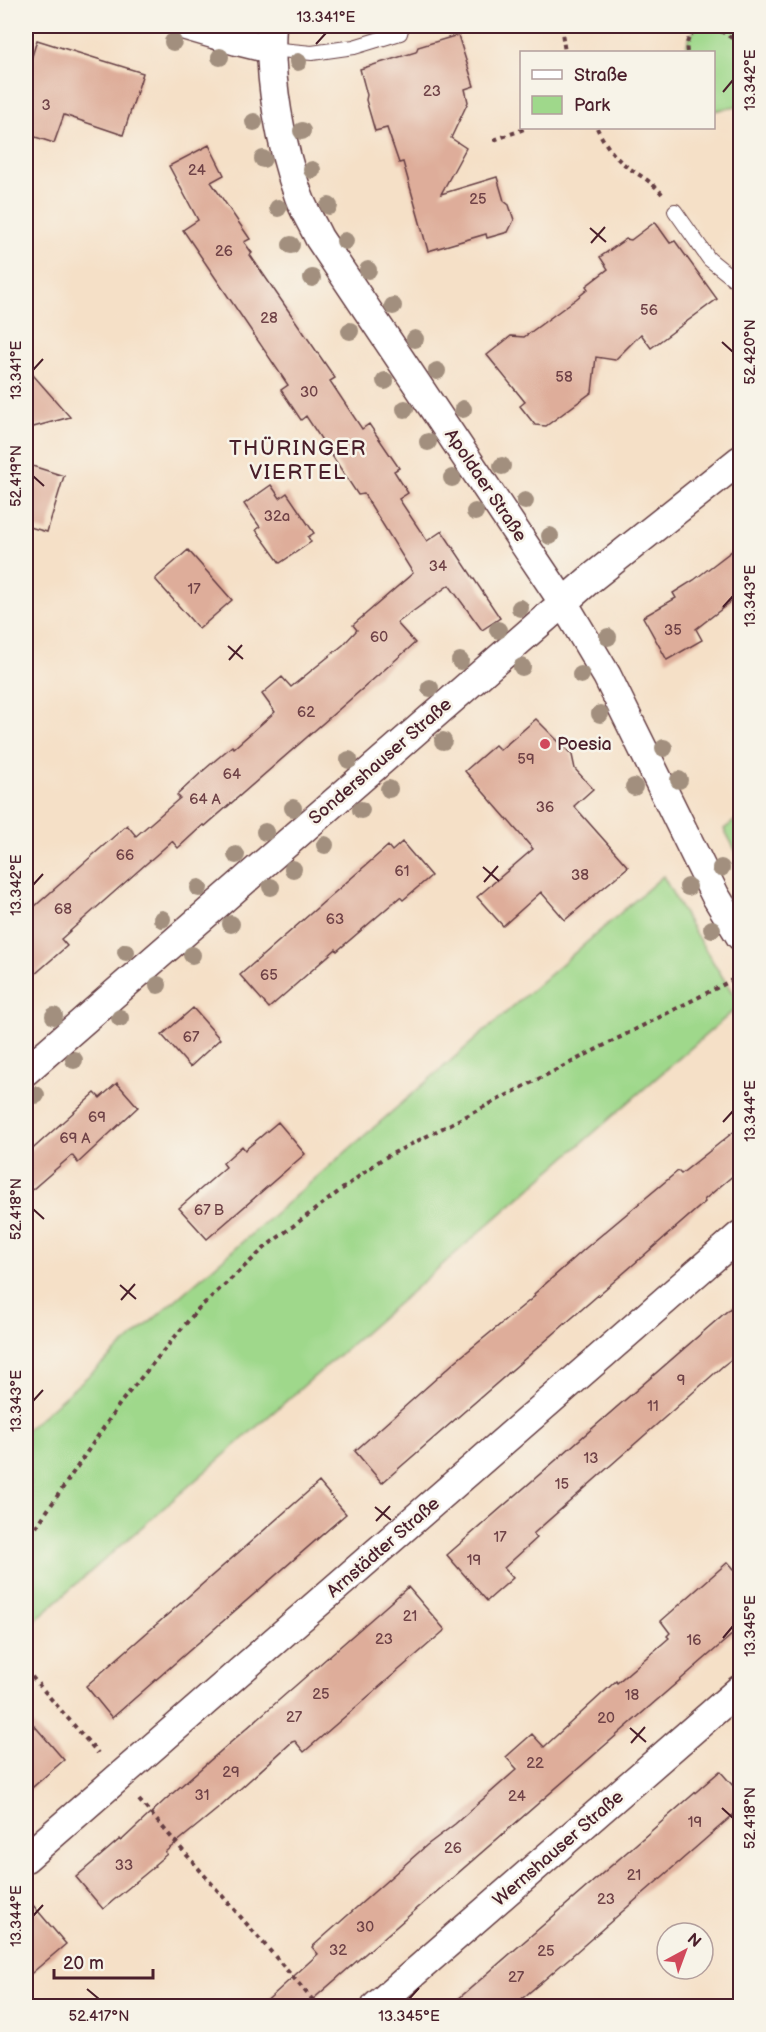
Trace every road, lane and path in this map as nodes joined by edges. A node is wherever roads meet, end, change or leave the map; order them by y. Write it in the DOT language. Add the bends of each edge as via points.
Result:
graph roads {
  1 [pos="186,26"];
  2 [pos="402,26"];
  3 [pos="561,26"];
  4 [pos="699,26"];
  5 [pos="712,26"];
  6 [pos="271,37"];
  7 [pos="741,38"];
  8 [pos="565,51"];
  9 [pos="687,51"];
  10 [pos="524,129"];
  11 [pos="597,129"];
  12 [pos="494,140"];
  13 [pos="675,211"];
  14 [pos="741,284"];
  15 [pos="741,460"];
  16 [pos="564,602"];
  17 [pos="741,936"];
  18 [pos="741,976"];
  19 [pos="26,1071"];
  20 [pos="741,1235"];
  21 [pos="26,1542"];
  22 [pos="26,1670"];
  23 [pos="741,1689"];
  24 [pos="102,1759"];
  25 [pos="133,1794"];
  26 [pos="26,1858"];
  27 [pos="318,2007"];
  28 [pos="376,2007"];
  1 -- 6 [label="street" via="237,41"];
  2 -- 6 [label="lane" via="400,33 354,47 307,53"];
  3 -- 8 [label="path"];
  4 -- 9 [label="path" via="686,45"];
  5 -- 7 [label="path" via="735,40"];
  6 -- 16 [label="street, Apoldaer Straße" via="275,93 287,156 300,198 319,238"];
  10 -- 12 [label="path"];
  11 -- 13 [label="path" via="623,164 654,184"];
  13 -- 14 [label="lane" via="709,259"];
  15 -- 16 [label="street, Sondershauser Straße"];
  16 -- 17 [label="street, Apoldaer Straße" via="607,676 716,895"];
  16 -- 19 [label="street, Sondershauser Straße"];
  18 -- 21 [label="path" via="382,1159 268,1245 198,1309 121,1402"];
  20 -- 26 [label="street, Arnstädter Straße"];
  22 -- 24 [label="path"];
  23 -- 28 [label="street, Wernshauser Straße"];
  25 -- 27 [label="path"];
}
